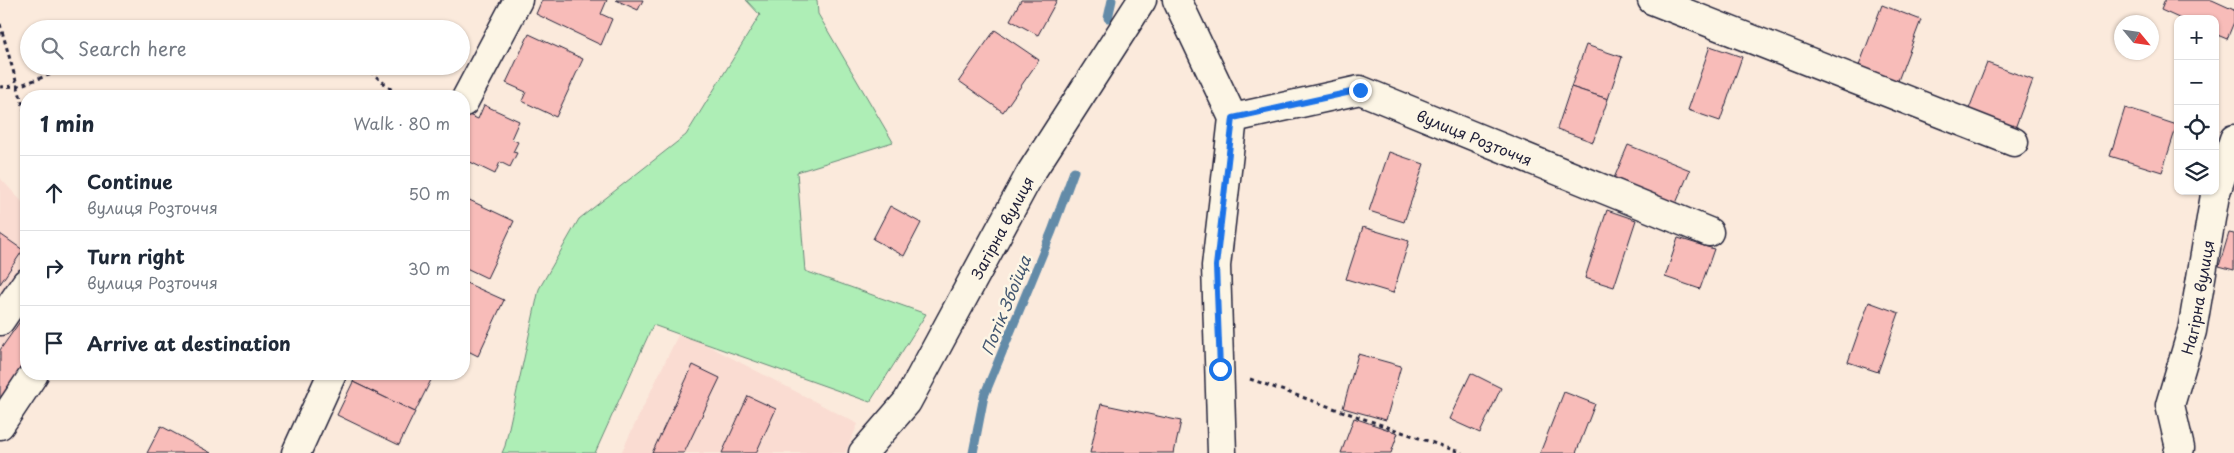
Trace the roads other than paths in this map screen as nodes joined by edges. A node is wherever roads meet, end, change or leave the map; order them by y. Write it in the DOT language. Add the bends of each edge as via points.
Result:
graph roads {
  1 [pos="518,0"];
  2 [pos="1142,0"];
  3 [pos="1177,0"];
  4 [pos="1652,0"];
  5 [pos="470,91"];
  6 [pos="1233,118"];
  7 [pos="2234,139"];
  8 [pos="2014,142"];
  9 [pos="1709,232"];
  10 [pos="20,293"];
  11 [pos="0,322"];
  12 [pos="30,380"];
  13 [pos="329,380"];
  14 [pos="0,425"];
  15 [pos="296,453"];
  16 [pos="864,453"];
  17 [pos="1222,453"];
  18 [pos="2178,453"];
  1 -- 5 [label="street"];
  2 -- 16 [label="street, Загірна вулиця" via="1030,174 907,402"];
  3 -- 6 [label="street"];
  4 -- 8 [label="street"];
  6 -- 9 [label="street, вулиця Розточчя" via="1360,90"];
  6 -- 17 [label="street" via="1216,266"];
  7 -- 18 [label="street, Нагірна вулиця" via="2215,195 2192,331 2170,405 2180,448"];
  10 -- 11 [label="street"];
  12 -- 14 [label="street"];
  13 -- 15 [label="street"];
}
